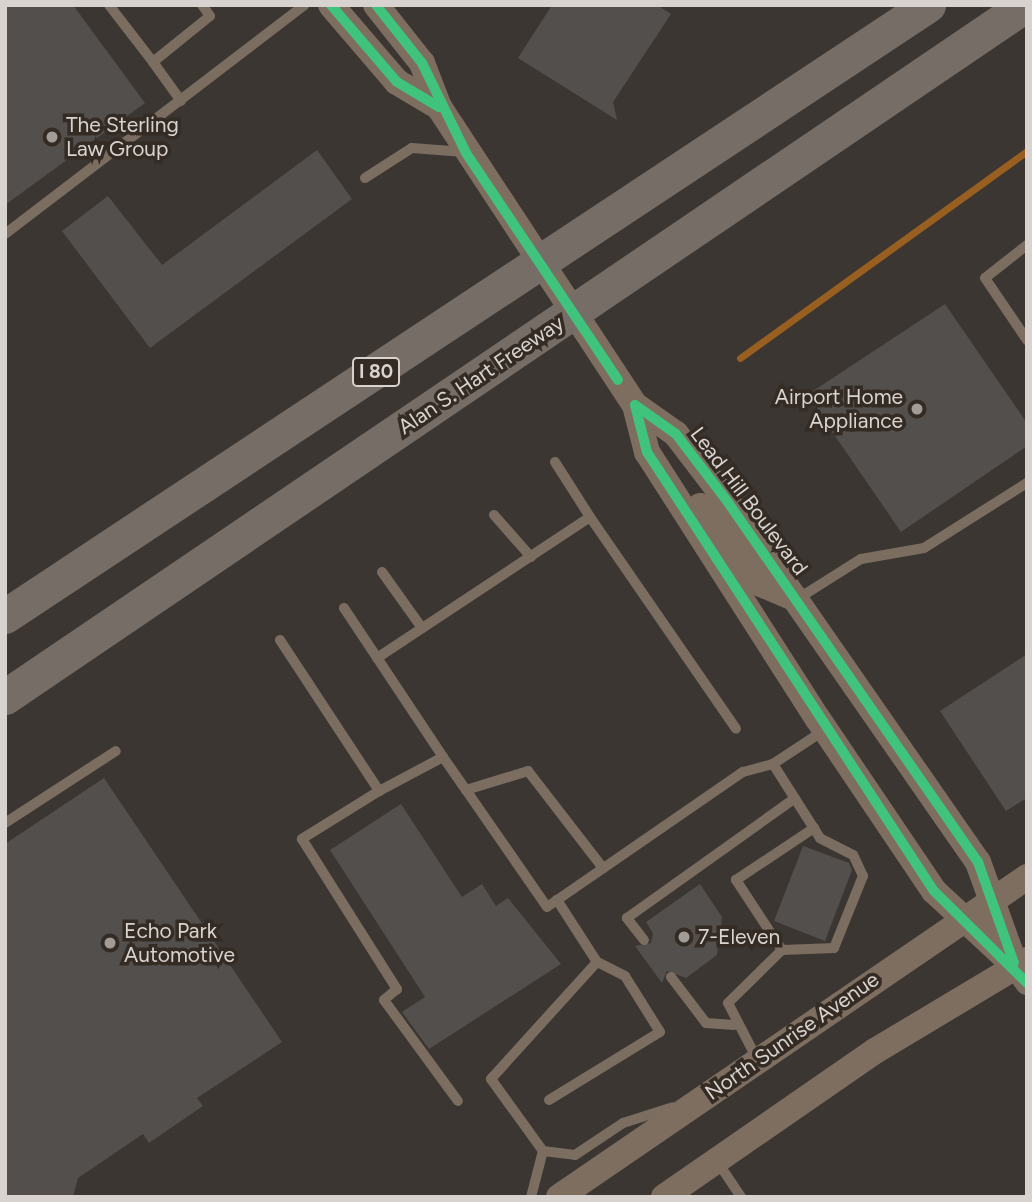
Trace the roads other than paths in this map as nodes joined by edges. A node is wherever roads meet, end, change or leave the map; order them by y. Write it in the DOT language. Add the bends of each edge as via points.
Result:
graph roads {
  1 [pos="108,5"];
  2 [pos="202,5"];
  3 [pos="305,5"];
  4 [pos="331,5"];
  5 [pos="376,5"];
  6 [pos="1025,5"];
  7 [pos="918,11"];
  8 [pos="153,62"];
  9 [pos="181,102"];
  10 [pos="439,107"];
  11 [pos="466,153"];
  12 [pos="365,178"];
  13 [pos="5,234"];
  14 [pos="1027,245"];
  15 [pos="1027,340"];
  16 [pos="635,405"];
  17 [pos="647,452"];
  18 [pos="555,462"];
  19 [pos="1027,484"];
  20 [pos="494,515"];
  21 [pos="590,517"];
  22 [pos="531,557"];
  23 [pos="382,572"];
  24 [pos="797,599"];
  25 [pos="344,608"];
  26 [pos="5,616"];
  27 [pos="422,628"];
  28 [pos="280,640"];
  29 [pos="377,658"];
  30 [pos="5,696"];
  31 [pos="736,729"];
  32 [pos="826,729"];
  33 [pos="117,751"];
  34 [pos="443,757"];
  35 [pos="773,764"];
  36 [pos="466,790"];
  37 [pos="379,791"];
  38 [pos="795,798"];
  39 [pos="5,824"];
  40 [pos="814,828"];
  41 [pos="603,868"];
  42 [pos="1027,877"];
  43 [pos="557,900"];
  44 [pos="992,900"];
  45 [pos="962,919"];
  46 [pos="644,940"];
  47 [pos="782,950"];
  48 [pos="597,962"];
  49 [pos="1023,970"];
  50 [pos="671,977"];
  51 [pos="734,1026"];
  52 [pos="757,1059"];
  53 [pos="701,1098"];
  54 [pos="550,1100"];
  55 [pos="458,1101"];
  56 [pos="542,1151"];
  57 [pos="716,1161"];
  58 [pos="531,1197"];
  59 [pos="559,1197"];
  60 [pos="664,1197"];
  61 [pos="741,1197"];
  1 -- 8 [label="lane"];
  2 -- 8 [label="lane" via="210,16"];
  3 -- 9 [label="lane"];
  4 -- 10 [label="main road, Lead Hill Boulevard" via="397,82"];
  5 -- 10 [label="main road, Lead Hill Boulevard" via="422,63"];
  6 -- 30 [label="highway, Alan S. Hart Freeway"];
  7 -- 26 [label="highway, I 80"];
  8 -- 9 [label="lane"];
  9 -- 13 [label="lane"];
  10 -- 11 [label="main road, Lead Hill Boulevard"];
  11 -- 12 [label="lane" via="412,148"];
  11 -- 16 [label="main road, Lead Hill Boulevard"];
  14 -- 15 [label="lane" via="985,278"];
  16 -- 17 [label="main road, Lead Hill Boulevard"];
  16 -- 24 [label="main road, Lead Hill Boulevard" via="676,434"];
  17 -- 24 [label="main road" via="673,472 761,584"];
  17 -- 32 [label="main road, Lead Hill Boulevard"];
  18 -- 21 [label="lane"];
  19 -- 24 [label="lane" via="924,548 861,559"];
  20 -- 22 [label="lane"];
  21 -- 22 [label="lane"];
  21 -- 31 [label="lane"];
  22 -- 27 [label="lane"];
  23 -- 27 [label="lane"];
  24 -- 44 [label="main road, Lead Hill Boulevard" via="978,862"];
  25 -- 29 [label="lane"];
  27 -- 29 [label="lane"];
  28 -- 37 [label="lane"];
  29 -- 34 [label="lane"];
  32 -- 35 [label="lane"];
  32 -- 45 [label="main road, Lead Hill Boulevard" via="934,891"];
  33 -- 39 [label="lane"];
  34 -- 36 [label="lane"];
  34 -- 37 [label="lane"];
  35 -- 38 [label="lane"];
  35 -- 41 [label="lane" via="743,772"];
  36 -- 41 [label="lane" via="528,771"];
  36 -- 43 [label="lane" via="547,907"];
  37 -- 55 [label="lane" via="302,839 397,989 384,1000"];
  38 -- 40 [label="lane"];
  38 -- 46 [label="lane" via="627,918"];
  40 -- 47 [label="lane" via="736,880"];
  40 -- 47 [label="lane" via="853,855 863,876 834,948"];
  41 -- 43 [label="lane"];
  42 -- 44 [label="main road, North Sunrise Avenue"];
  43 -- 48 [label="lane"];
  44 -- 45 [label="main road, North Sunrise Avenue"];
  44 -- 49 [label="main road, Lead Hill Boulevard"];
  45 -- 49 [label="main road, Lead Hill Boulevard"];
  45 -- 52 [label="main road, North Sunrise Avenue"];
  47 -- 51 [label="lane" via="728,1003"];
  48 -- 54 [label="lane" via="625,976 660,1032"];
  48 -- 56 [label="lane" via="491,1079"];
  49 -- 57 [label="main road" via="952,1002"];
  50 -- 51 [label="lane" via="706,1023"];
  51 -- 52 [label="lane"];
  52 -- 53 [label="main road, North Sunrise Avenue"];
  53 -- 56 [label="lane" via="623,1123 575,1155"];
  53 -- 59 [label="main road, North Sunrise Avenue"];
  56 -- 58 [label="lane"];
  57 -- 60 [label="main road"];
  57 -- 61 [label="lane"];
}
